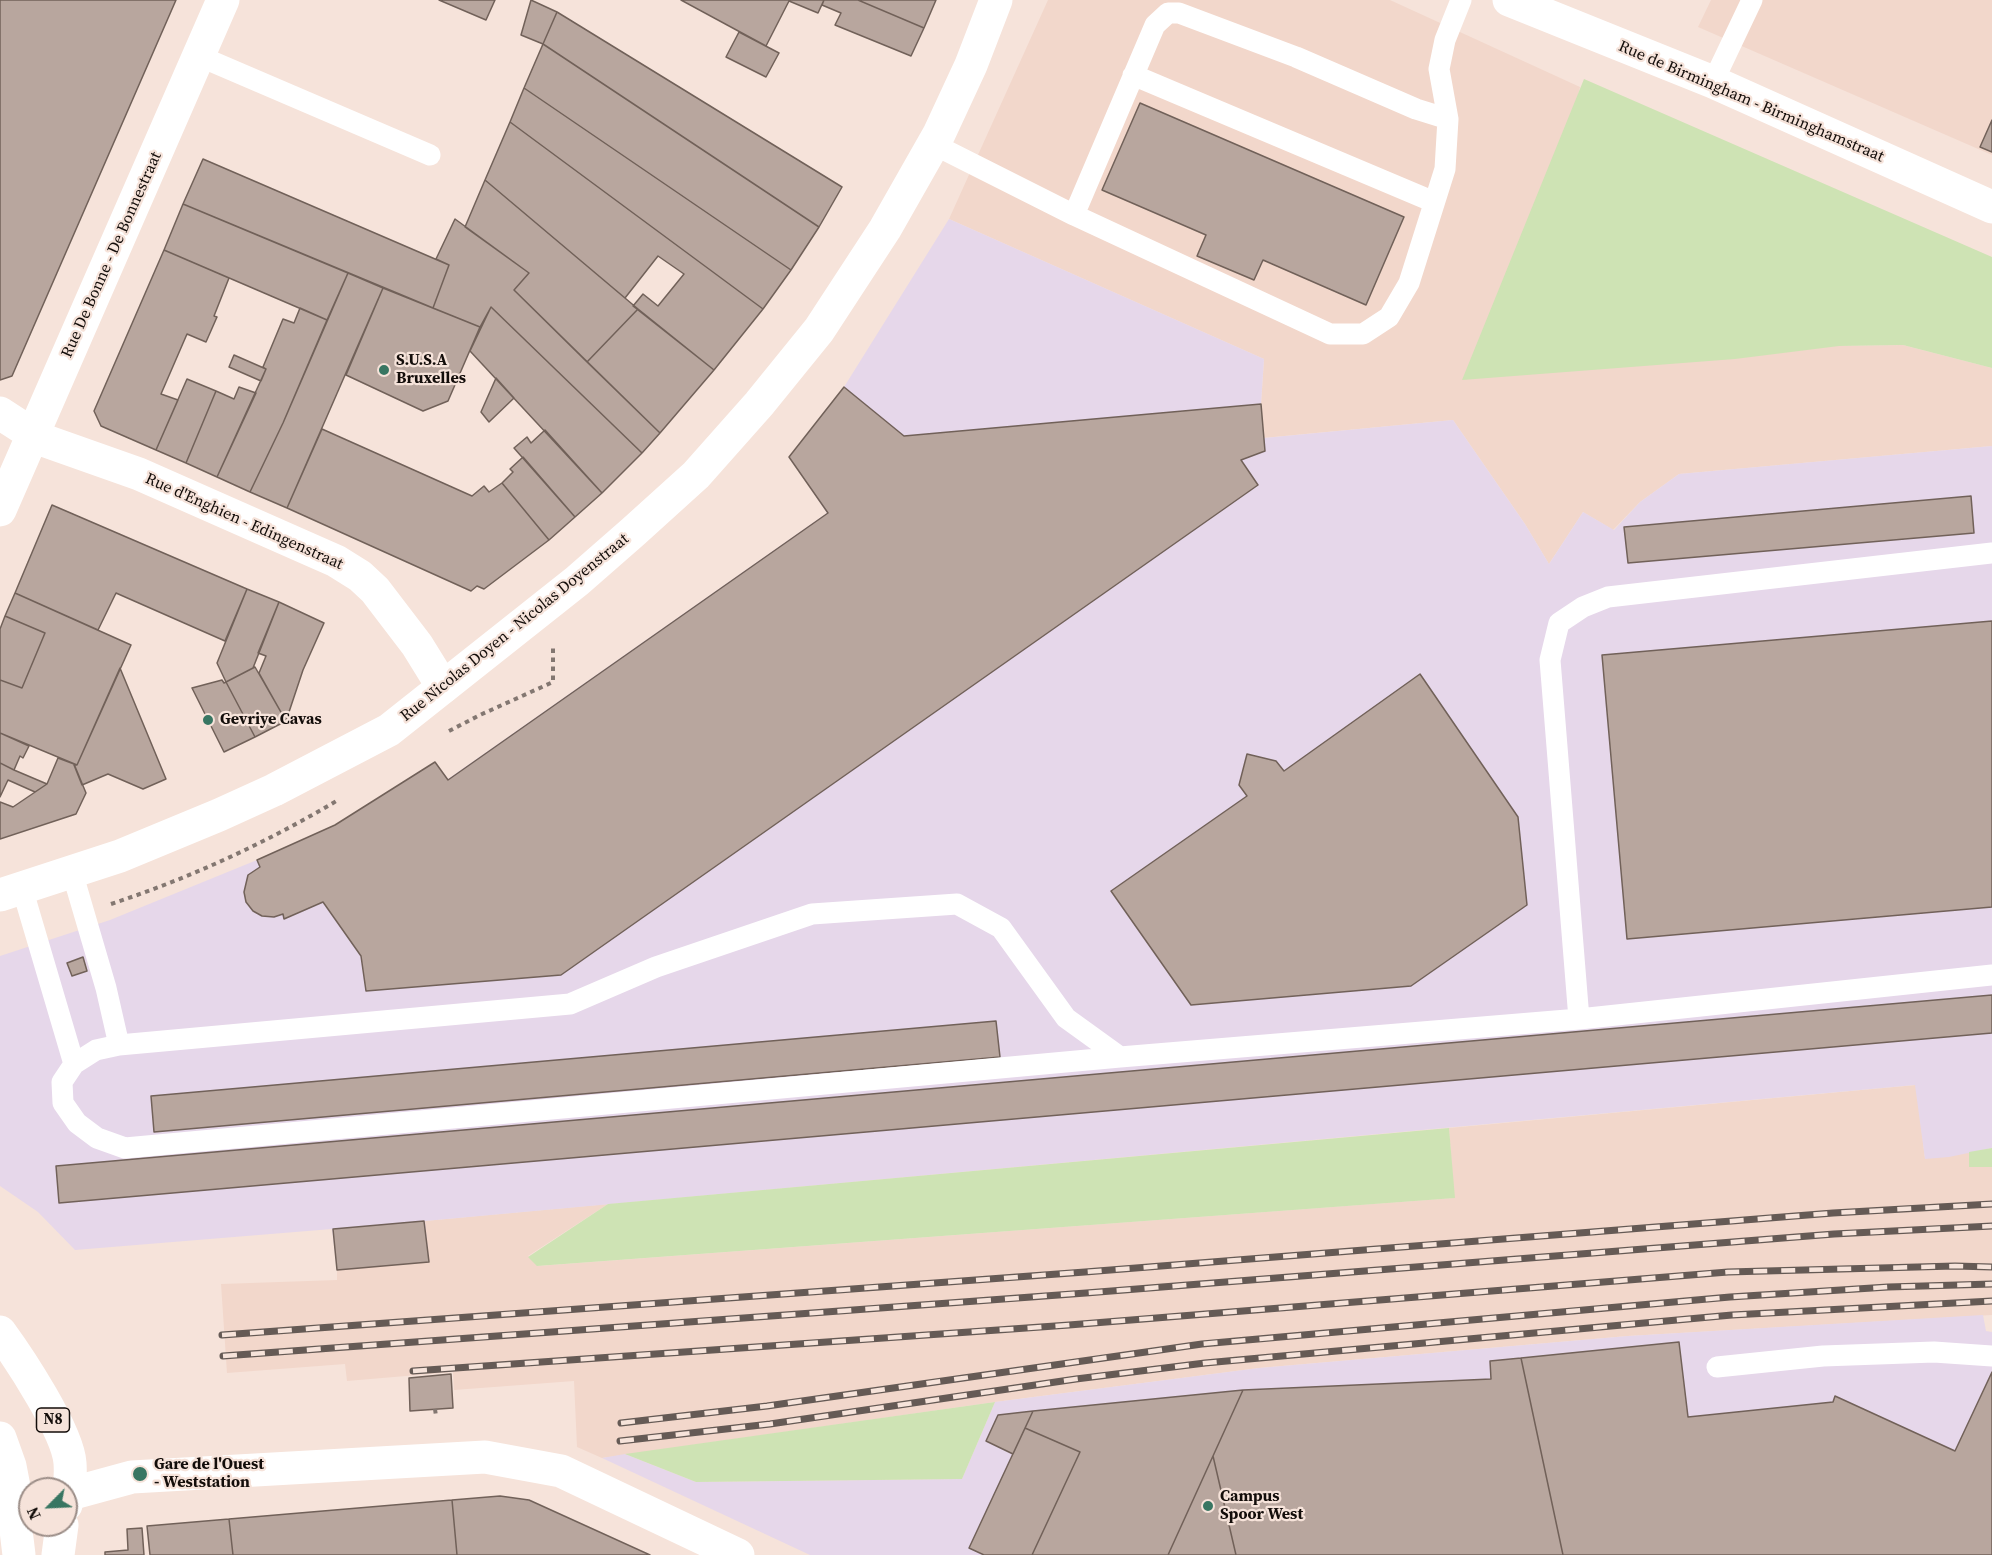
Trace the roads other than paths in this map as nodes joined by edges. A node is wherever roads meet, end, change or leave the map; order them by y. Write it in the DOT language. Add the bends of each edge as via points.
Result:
graph roads {
  1 [pos="223,0"];
  2 [pos="996,0"];
  3 [pos="1461,0"];
  4 [pos="1509,0"];
  5 [pos="1752,0"];
  6 [pos="199,56"];
  7 [pos="1133,75"];
  8 [pos="1713,82"];
  9 [pos="1448,119"];
  10 [pos="933,144"];
  11 [pos="430,155"];
  12 [pos="1434,202"];
  13 [pos="1992,207"];
  14 [pos="1074,215"];
  15 [pos="0,413"];
  16 [pos="34,434"];
  17 [pos="0,510"];
  18 [pos="1992,553"];
  19 [pos="443,687"];
  20 [pos="72,872"];
  21 [pos="11,892"];
  22 [pos="1992,975"];
  23 [pos="1579,1019"];
  24 [pos="119,1045"];
  25 [pos="1120,1058"];
  26 [pos="74,1064"];
  27 [pos="0,1332"];
  28 [pos="1992,1356"];
  29 [pos="1717,1367"];
  30 [pos="0,1438"];
  31 [pos="69,1477"];
  32 [pos="78,1494"];
  33 [pos="11,1523"];
  34 [pos="60,1537"];
  35 [pos="20,1555"];
  36 [pos="45,1555"];
  37 [pos="58,1555"];
  38 [pos="738,1555"];
  1 -- 6 [label="street, Rue De Bonne - De Bonnestraat"];
  2 -- 10 [label="street, Rue Nicolas Doyen - Nicolas Doyenstraat"];
  3 -- 9 [label="lane" via="1445,40 1439,69"];
  4 -- 8 [label="street, Rue de Birmingham - Birminghamstraat"];
  5 -- 8 [label="lane"];
  6 -- 11 [label="lane"];
  6 -- 16 [label="street, Rue De Bonne - De Bonnestraat"];
  7 -- 9 [label="lane" via="1155,25 1168,13 1179,12"];
  7 -- 12 [label="lane"];
  7 -- 14 [label="lane"];
  8 -- 13 [label="street, Rue de Birmingham - Birminghamstraat"];
  9 -- 12 [label="lane" via="1445,169"];
  10 -- 14 [label="lane"];
  10 -- 19 [label="street, Rue Nicolas Doyen - Nicolas Doyenstraat" via="885,229 819,330 704,466 578,581"];
  12 -- 14 [label="lane" via="1409,283 1389,317 1363,334 1330,333"];
  15 -- 16 [label="street, Rue d'Enghien - Edingenstraat"];
  16 -- 17 [label="street, Rue De Bonne - De Bonnestraat"];
  16 -- 19 [label="street, Rue d'Enghien - Edingenstraat" via="161,483 352,571 375,590"];
  18 -- 23 [label="lane" via="1608,597 1559,623 1550,660"];
  19 -- 20 [label="street, Rue Nicolas Doyen - Nicolas Doyenstraat" via="390,730 274,790 120,856"];
  20 -- 21 [label="street, Rue Nicolas Doyen - Nicolas Doyenstraat"];
  20 -- 24 [label="lane"];
  21 -- 26 [label="lane"];
  22 -- 23 [label="lane"];
  23 -- 25 [label="lane"];
  24 -- 25 [label="lane" via="570,1004 656,967 812,914 957,904 1001,928 1066,1018"];
  24 -- 26 [label="lane" via="96,1050"];
  25 -- 26 [label="lane" via="125,1148 98,1138 77,1123 63,1103 62,1082"];
  27 -- 31 [label="street, N8" via="60,1434 70,1462"];
  28 -- 29 [label="lane" via="1934,1352 1823,1356"];
  30 -- 33 [label="street" via="15,1492"];
  32 -- 38 [label="street" via="132,1477 485,1457 561,1471"];
  33 -- 35 [label="street"];
  33 -- 36 [label="street"];
  34 -- 37 [label="street"];
}
